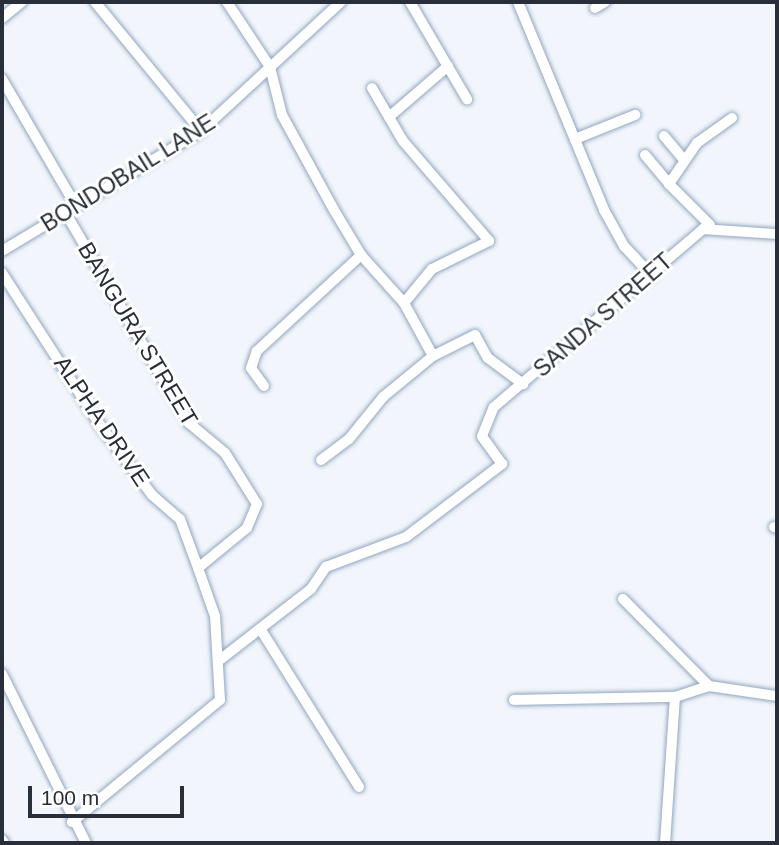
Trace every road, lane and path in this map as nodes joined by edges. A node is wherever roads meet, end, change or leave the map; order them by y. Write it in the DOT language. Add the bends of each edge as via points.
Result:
graph roads {
  1 [pos="22,2"];
  2 [pos="95,2"];
  3 [pos="227,2"];
  4 [pos="341,2"];
  5 [pos="410,2"];
  6 [pos="518,2"];
  7 [pos="605,2"];
  8 [pos="594,8"];
  9 [pos="2,18"];
  10 [pos="270,66"];
  11 [pos="447,66"];
  12 [pos="2,79"];
  13 [pos="372,88"];
  14 [pos="467,99"];
  15 [pos="635,115"];
  16 [pos="389,117"];
  17 [pos="732,118"];
  18 [pos="201,131"];
  19 [pos="664,136"];
  20 [pos="575,139"];
  21 [pos="645,155"];
  22 [pos="684,160"];
  23 [pos="669,184"];
  24 [pos="70,209"];
  25 [pos="710,225"];
  26 [pos="777,234"];
  27 [pos="2,251"];
  28 [pos="361,256"];
  29 [pos="2,273"];
  30 [pos="652,276"];
  31 [pos="404,303"];
  32 [pos="433,356"];
  33 [pos="523,384"];
  34 [pos="264,386"];
  35 [pos="321,460"];
  36 [pos="198,568"];
  37 [pos="623,599"];
  38 [pos="261,630"];
  39 [pos="221,660"];
  40 [pos="2,674"];
  41 [pos="709,686"];
  42 [pos="777,696"];
  43 [pos="675,697"];
  44 [pos="514,700"];
  45 [pos="359,787"];
  46 [pos="72,822"];
  47 [pos="86,843"];
  48 [pos="665,843"];
  1 -- 9 [label="street"];
  2 -- 18 [label="street"];
  3 -- 10 [label="street"];
  4 -- 10 [label="street, BONDOBAIL LANE"];
  5 -- 11 [label="street"];
  6 -- 20 [label="street"];
  7 -- 8 [label="street"];
  10 -- 18 [label="street, BONDOBAIL LANE"];
  10 -- 28 [label="street" via="282,115"];
  11 -- 14 [label="street"];
  11 -- 16 [label="street"];
  12 -- 24 [label="street"];
  13 -- 16 [label="street"];
  15 -- 20 [label="street"];
  16 -- 31 [label="street" via="492,236 432,269"];
  17 -- 22 [label="street"];
  18 -- 24 [label="street, BONDOBAIL LANE"];
  19 -- 22 [label="street"];
  20 -- 30 [label="street" via="624,246"];
  21 -- 23 [label="street"];
  22 -- 23 [label="street"];
  23 -- 25 [label="street"];
  24 -- 27 [label="street, BONDOBAIL LANE"];
  24 -- 36 [label="street, BANGURA STREET" via="189,423 225,453 257,504 247,528"];
  25 -- 26 [label="street"];
  25 -- 30 [label="street, SANDA STREET"];
  28 -- 31 [label="street"];
  28 -- 34 [label="street" via="257,351 251,368"];
  29 -- 36 [label="street, ALPHA DRIVE" via="100,425 152,495 180,519"];
  30 -- 33 [label="street, SANDA STREET"];
  31 -- 32 [label="street"];
  32 -- 33 [label="street" via="475,335 488,358"];
  32 -- 35 [label="street"];
  33 -- 38 [label="street, SANDA STREET" via="494,407 482,436 502,464 406,537 326,567 311,589"];
  36 -- 39 [label="street"];
  37 -- 41 [label="street"];
  38 -- 39 [label="street"];
  38 -- 45 [label="street"];
  39 -- 46 [label="street" via="220,701"];
  40 -- 46 [label="street"];
  41 -- 42 [label="street"];
  41 -- 43 [label="street"];
  43 -- 44 [label="street"];
  43 -- 48 [label="street"];
  46 -- 47 [label="street"];
}
